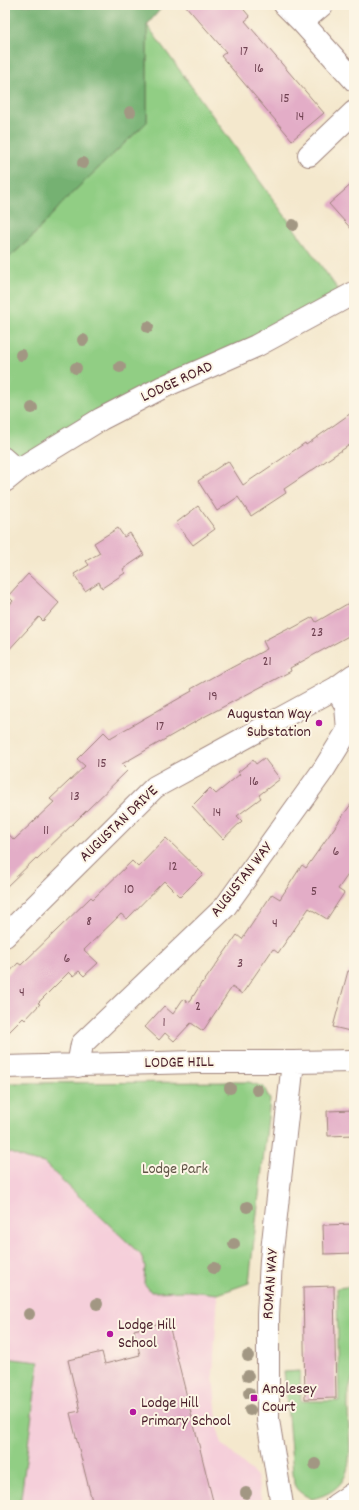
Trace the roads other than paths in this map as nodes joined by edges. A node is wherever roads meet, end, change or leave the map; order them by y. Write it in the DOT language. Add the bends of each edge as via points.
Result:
graph roads {
  1 [pos="285,5"];
  2 [pos="322,5"];
  3 [pos="302,22"];
  4 [pos="354,80"];
  5 [pos="354,112"];
  6 [pos="309,155"];
  7 [pos="354,293"];
  8 [pos="10,467"];
  9 [pos="354,675"];
  10 [pos="336,688"];
  11 [pos="5,936"];
  12 [pos="354,1061"];
  13 [pos="293,1062"];
  14 [pos="78,1066"];
  15 [pos="5,1067"];
  16 [pos="354,1492"];
  17 [pos="282,1505"];
  18 [pos="336,1505"];
  1 -- 3 [label="street"];
  2 -- 3 [label="street"];
  3 -- 4 [label="street"];
  5 -- 6 [label="street"];
  7 -- 8 [label="street, LODGE ROAD" via="256,346 163,387"];
  9 -- 10 [label="street, AUGUSTAN DRIVE"];
  10 -- 11 [label="street, AUGUSTAN DRIVE" via="155,787"];
  10 -- 14 [label="street, AUGUSTAN WAY" via="346,706 348,730 324,768 225,908 82,1044"];
  12 -- 13 [label="street, LODGE HILL"];
  13 -- 14 [label="street, LODGE HILL"];
  13 -- 17 [label="street, ROMAN WAY" via="271,1260 268,1315 268,1420"];
  14 -- 15 [label="street, LODGE HILL"];
  16 -- 18 [label="street"];
}
